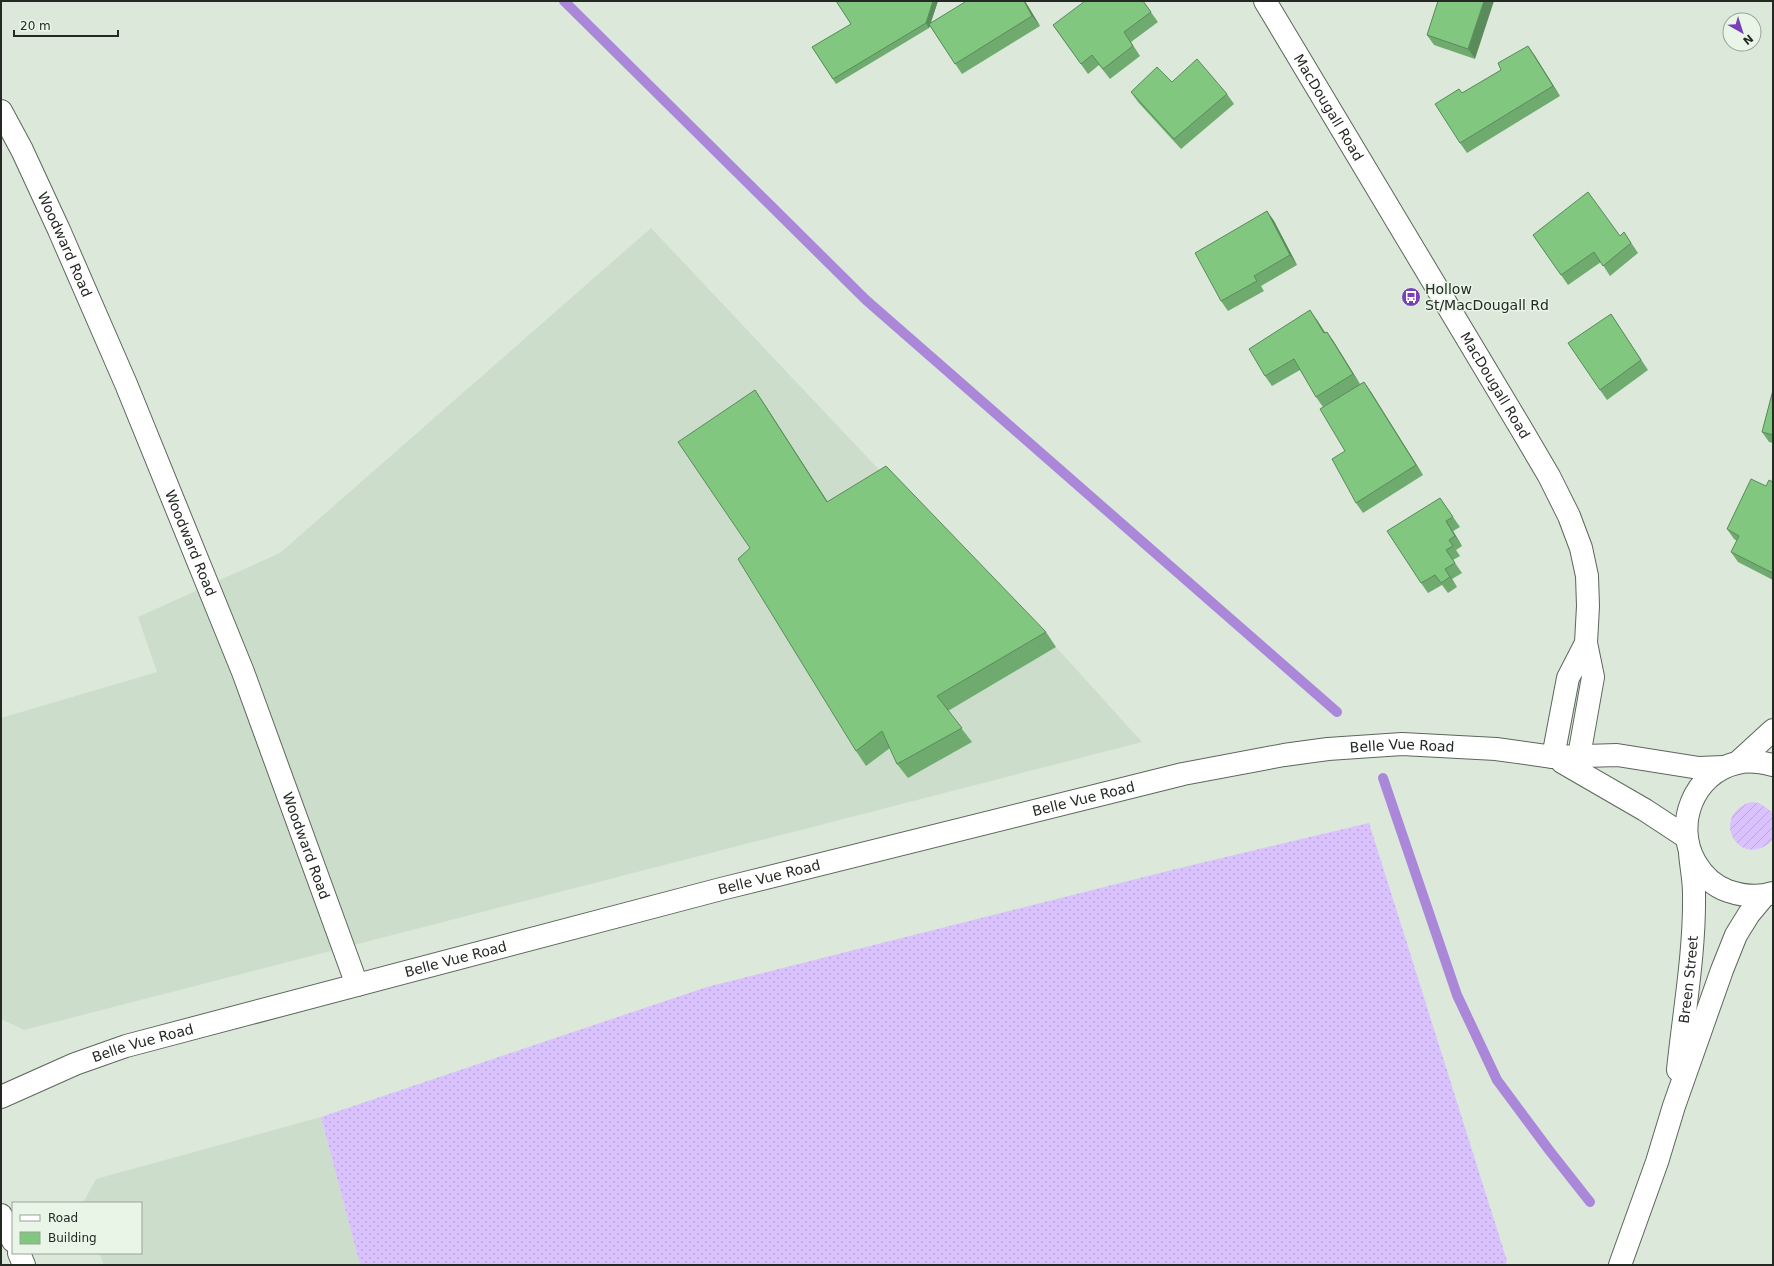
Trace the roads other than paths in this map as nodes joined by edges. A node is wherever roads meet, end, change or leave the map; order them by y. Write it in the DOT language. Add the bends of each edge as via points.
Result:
graph roads {
  1 [pos="1265,1"];
  2 [pos="1,111"];
  3 [pos="1586,643"];
  4 [pos="1773,730"];
  5 [pos="1552,756"];
  6 [pos="1577,762"];
  7 [pos="1731,765"];
  8 [pos="1773,765"];
  9 [pos="1688,845"];
  10 [pos="1768,895"];
  11 [pos="357,985"];
  12 [pos="1,1097"];
  13 [pos="1674,1106"];
  14 [pos="1,1215"];
  15 [pos="12,1238"];
  16 [pos="19,1254"];
  17 [pos="24,1265"];
  18 [pos="1620,1265"];
  1 -- 3 [label="street, MacDougall Road" via="1523,432 1569,516 1581,548 1587,576"];
  2 -- 11 [label="street, Woodward Road" via="59,230 126,384 243,672"];
  3 -- 5 [label="street, MacDougall Road" via="1568,678"];
  3 -- 6 [label="street, MacDougall Road" via="1593,677"];
  4 -- 7 [label="street, Breen Street"];
  5 -- 6 [label="street, Belle Vue Road"];
  5 -- 11 [label="street, Belle Vue Road" via="1496,749 1402,744 1328,749 1235,763 736,886"];
  6 -- 7 [label="street" via="1617,755 1700,768"];
  6 -- 9 [label="street, Belle Vue Road"];
  7 -- 8 [label="street" via="1760,762"];
  7 -- 9 [label="street, Breen Street" via="1707,780 1694,796 1686,816"];
  9 -- 10 [label="street" via="1701,873 1719,888 1741,896"];
  9 -- 13 [label="street, Breen Street" via="1694,891 1694,922"];
  10 -- 13 [label="street, Breen Street" via="1749,914 1736,935"];
  11 -- 12 [label="street, Belle Vue Road" via="126,1046 75,1064"];
  13 -- 18 [label="street, Breen Street"];
  14 -- 15 [label="street"];
  16 -- 17 [label="street"];
}
